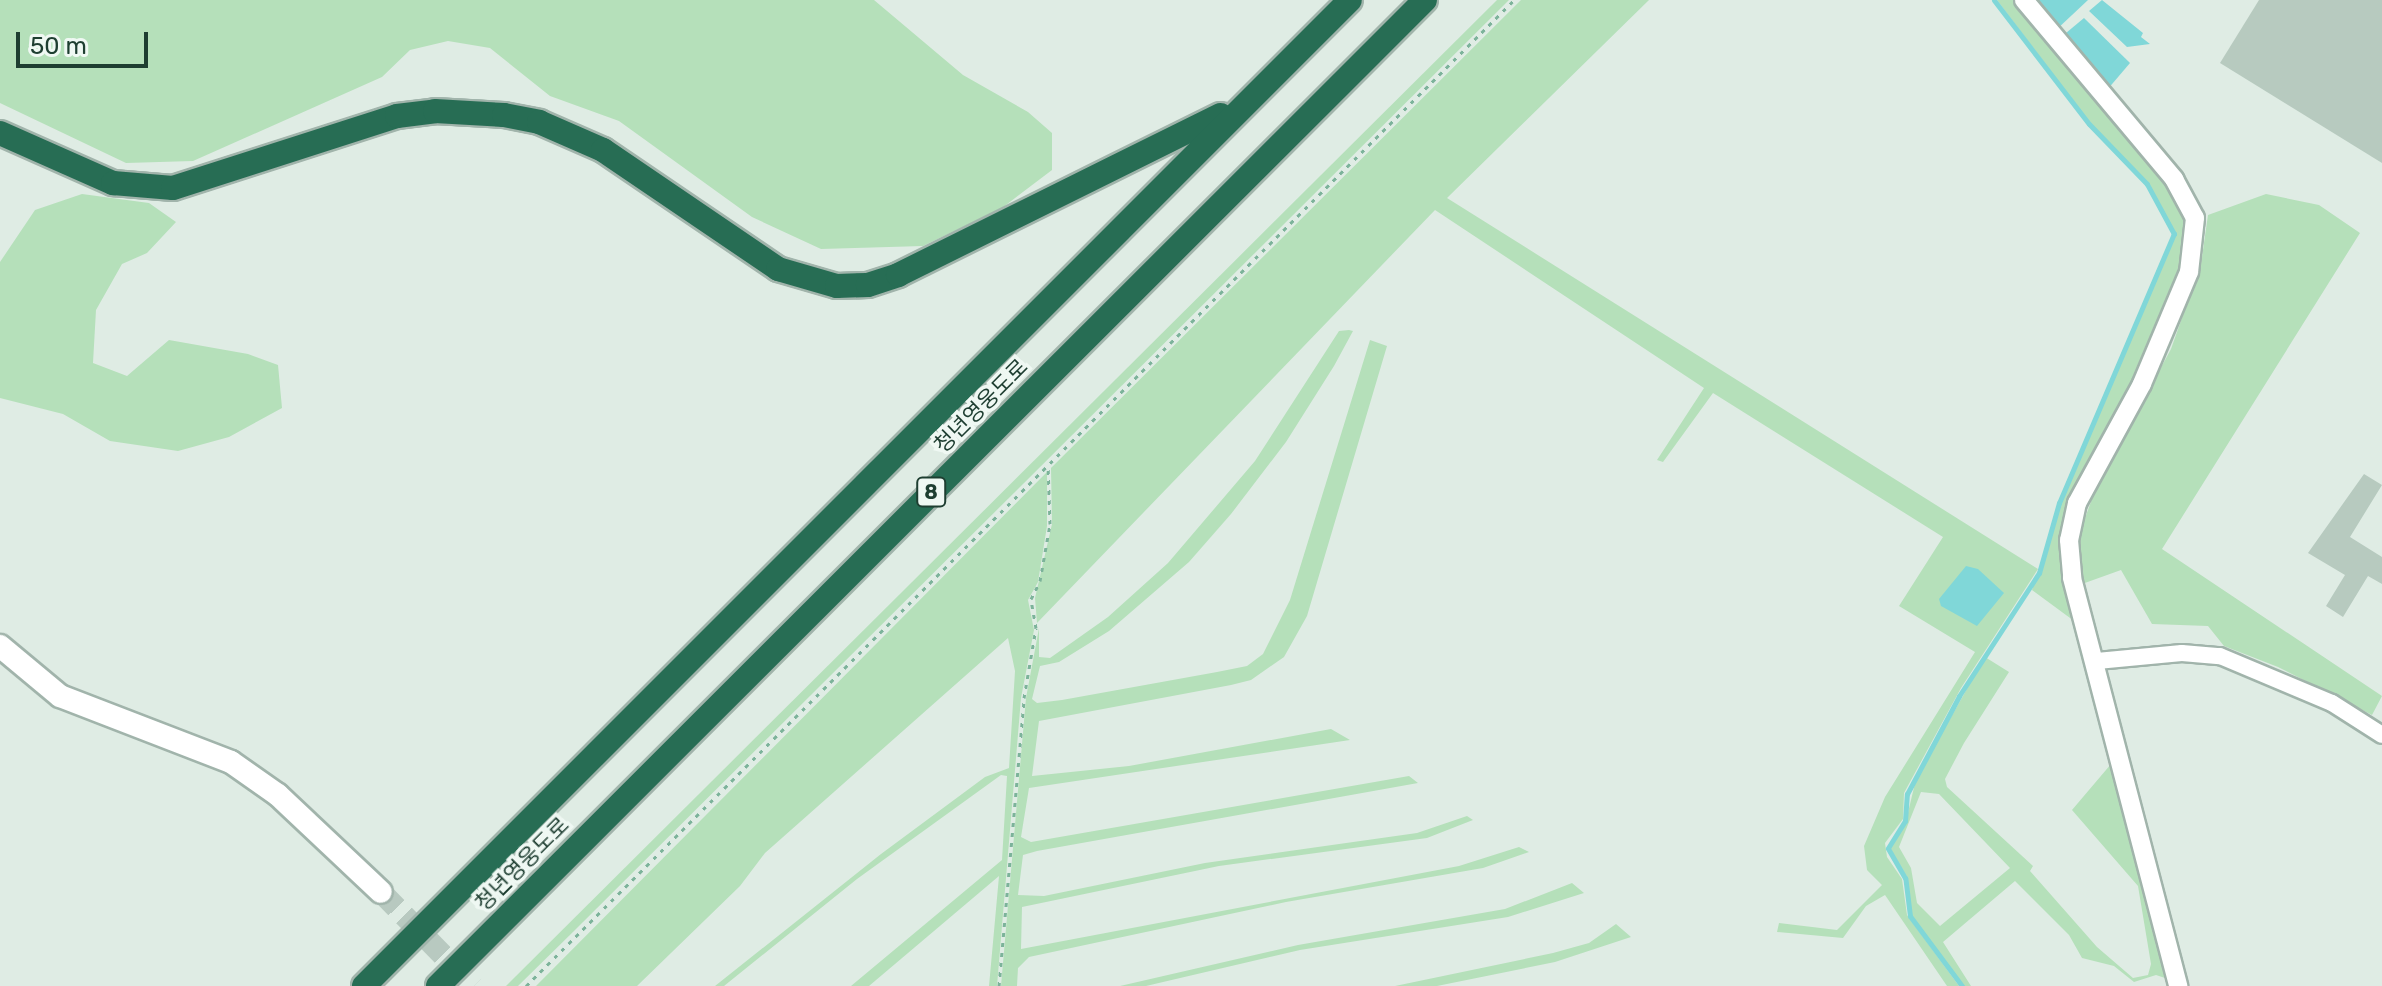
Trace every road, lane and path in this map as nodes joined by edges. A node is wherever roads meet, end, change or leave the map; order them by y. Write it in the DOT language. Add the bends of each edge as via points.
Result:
graph roads {
  1 [pos="1350,0"];
  2 [pos="1425,0"];
  3 [pos="1514,0"];
  4 [pos="2024,0"];
  5 [pos="1268,82"];
  6 [pos="0,133"];
  7 [pos="1048,465"];
  8 [pos="0,646"];
  9 [pos="2097,661"];
  10 [pos="2382,735"];
  11 [pos="381,892"];
  12 [pos="364,986"];
  13 [pos="438,986"];
  14 [pos="526,986"];
  15 [pos="999,986"];
  16 [pos="2178,986"];
  1 -- 5 [label="highway, 청년영웅도로 / 8"];
  2 -- 13 [label="highway, 청년영웅도로 / 8"];
  3 -- 7 [label="path"];
  4 -- 9 [label="street" via="2174,179 2192,208 2197,229 2193,261 2157,349 2072,518 2070,564"];
  5 -- 6 [label="highway" via="1166,147 868,285 808,281 778,269 603,150 539,122 504,115 435,111 397,116 204,182 158,189 113,183"];
  5 -- 12 [label="highway, 청년영웅도로 / 8"];
  7 -- 14 [label="path"];
  7 -- 15 [label="path" via="1050,524 1040,581 1031,599 1036,628 1024,698"];
  8 -- 11 [label="main road" via="60,696 231,762 278,795"];
  9 -- 10 [label="street" via="2182,653 2220,656 2332,703"];
  9 -- 16 [label="street"];
}
